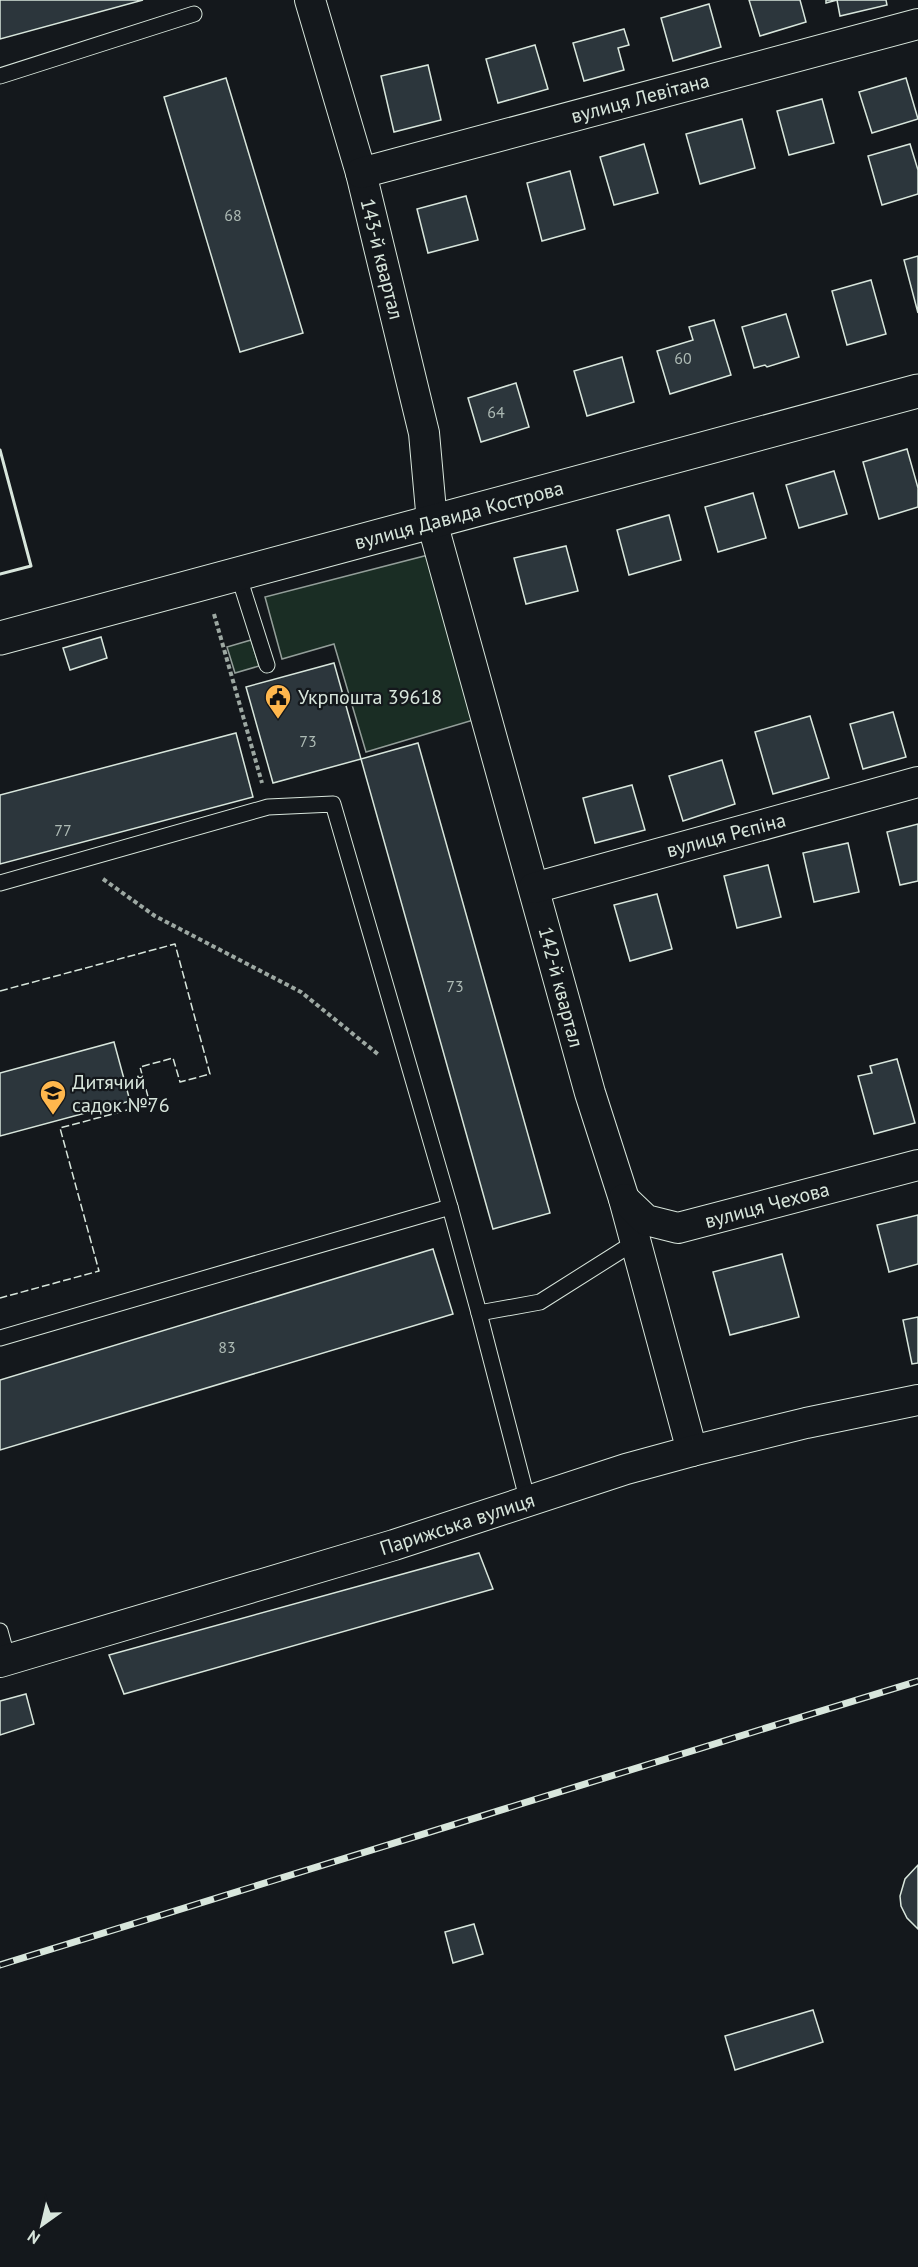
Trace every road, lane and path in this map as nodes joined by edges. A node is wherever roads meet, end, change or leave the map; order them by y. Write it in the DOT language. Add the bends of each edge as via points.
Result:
graph roads {
  1 [pos="310,0"];
  2 [pos="194,14"];
  3 [pos="918,24"];
  4 [pos="0,76"];
  5 [pos="361,173"];
  6 [pos="918,391"];
  7 [pos="432,522"];
  8 [pos="238,574"];
  9 [pos="204,583"];
  10 [pos="0,638"];
  11 [pos="267,665"];
  12 [pos="918,783"];
  13 [pos="268,807"];
  14 [pos="78,861"];
  15 [pos="0,883"];
  16 [pos="534,888"];
  17 [pos="414,1084"];
  18 [pos="918,1165"];
  19 [pos="624,1199"];
  20 [pos="450,1207"];
  21 [pos="635,1242"];
  22 [pos="479,1312"];
  23 [pos="0,1338"];
  24 [pos="918,1400"];
  25 [pos="692,1451"];
  26 [pos="528,1502"];
  27 [pos="0,1631"];
  28 [pos="4,1661"];
  1 -- 5 [label="street, 143-й квартал"];
  2 -- 4 [label="lane"];
  3 -- 5 [label="street, вулиця Левітана"];
  5 -- 7 [label="street, 143-й квартал" via="424,434"];
  6 -- 7 [label="street, вулиця Давида Кострова"];
  7 -- 8 [label="street, вулиця Давида Кострова"];
  7 -- 16 [label="street, 142-й квартал"];
  8 -- 9 [label="street, вулиця Давида Кострова"];
  8 -- 11 [label="lane"];
  9 -- 10 [label="street, вулиця Давида Кострова"];
  9 -- 13 [label="path"];
  12 -- 16 [label="street, вулиця Рєпіна"];
  13 -- 14 [label="lane"];
  13 -- 17 [label="lane" via="333,804"];
  14 -- 15 [label="lane"];
  14 -- 17 [label="path" via="155,916 302,992"];
  16 -- 19 [label="street, 142-й квартал" via="590,1094"];
  17 -- 20 [label="lane"];
  18 -- 19 [label="street, вулиця Чехова" via="678,1228 646,1220"];
  19 -- 21 [label="street, 142-й квартал"];
  20 -- 22 [label="lane"];
  20 -- 23 [label="lane"];
  21 -- 22 [label="lane" via="540,1302"];
  21 -- 25 [label="street, 142-й квартал"];
  22 -- 26 [label="lane"];
  24 -- 25 [label="street, Парижська вулиця"];
  25 -- 26 [label="street, Парижська вулиця"];
  26 -- 28 [label="street, Парижська вулиця"];
  27 -- 28 [label="lane"];
}
